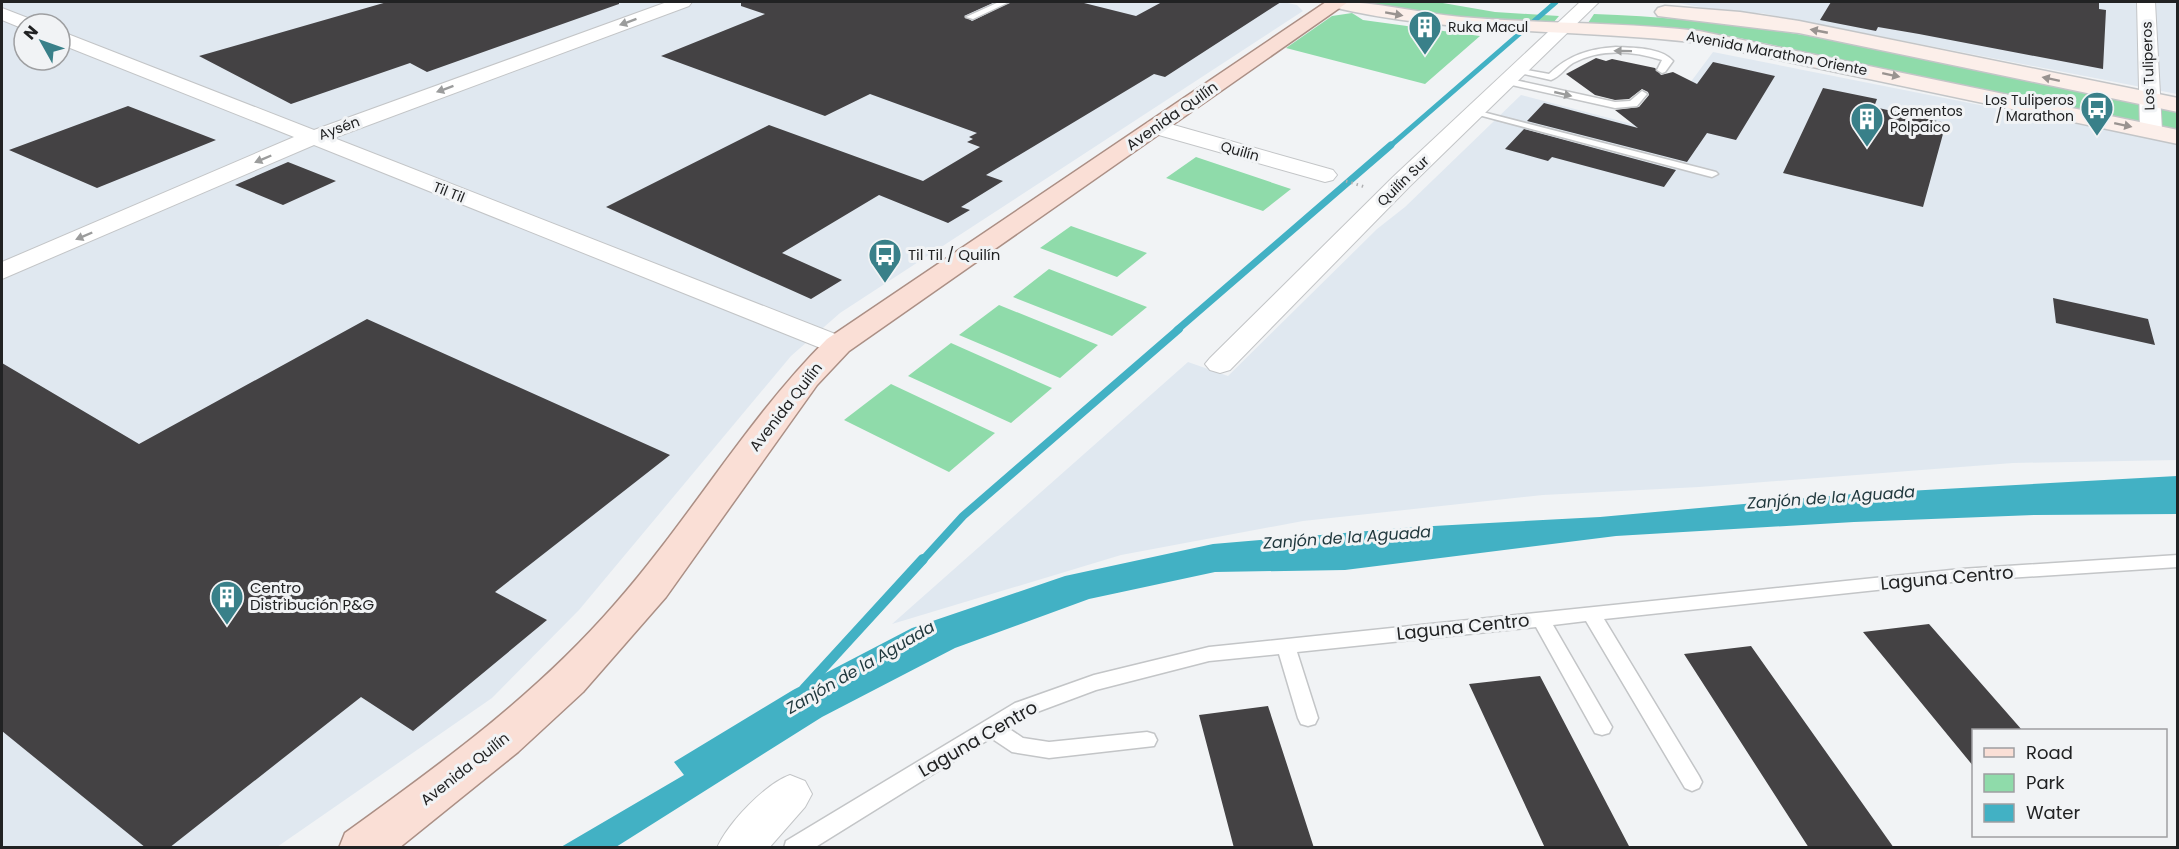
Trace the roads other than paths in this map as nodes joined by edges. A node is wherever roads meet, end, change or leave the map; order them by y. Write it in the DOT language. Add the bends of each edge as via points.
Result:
graph roads {
  1 [pos="683,2"];
  2 [pos="1005,2"];
  3 [pos="1337,2"];
  4 [pos="2146,2"];
  5 [pos="1593,6"];
  6 [pos="1647,6"];
  7 [pos="970,17"];
  8 [pos="1552,24"];
  9 [pos="1662,32"];
  10 [pos="72,42"];
  11 [pos="1662,70"];
  12 [pos="1511,76"];
  13 [pos="1642,94"];
  14 [pos="2150,99"];
  15 [pos="2178,105"];
  16 [pos="1475,111"];
  17 [pos="1156,127"];
  18 [pos="2151,131"];
  19 [pos="2178,137"];
  20 [pos="312,138"];
  21 [pos="1712,174"];
  22 [pos="1325,175"];
  23 [pos="2,271"];
  24 [pos="838,345"];
  25 [pos="1220,364"];
  26 [pos="2178,561"];
  27 [pos="1592,614"];
  28 [pos="1541,619"];
  29 [pos="1286,645"];
  30 [pos="1308,718"];
  31 [pos="991,727"];
  32 [pos="1602,727"];
  33 [pos="1147,740"];
  34 [pos="1692,782"];
  35 [pos="790,794"];
  36 [pos="362,848"];
  37 [pos="739,848"];
  38 [pos="794,848"];
  1 -- 20 [label="street, Aysén, one-way"];
  2 -- 7 [label="lane"];
  3 -- 8 [label="main road, Avenida Marathon Oriente, one-way" via="1410,17 1504,25"];
  3 -- 17 [label="main road, Avenida Quilín"];
  4 -- 14 [label="street, Los Tuliperos"];
  5 -- 8 [label="main road, Avenida Marathon Oriente"];
  14 -- 6 [label="main road, Avenida Marathon Oriente, one-way" via="1838,35"];
  8 -- 9 [label="main road, Avenida Marathon Oriente"];
  8 -- 9 [label="main road" via="1596,38"];
  8 -- 12 [label="street, Quilín Sur"];
  9 -- 18 [label="main road, Avenida Marathon Oriente, one-way" via="1758,47"];
  10 -- 20 [label="street, Til Til"];
  11 -- 12 [label="lane, one-way" via="1668,61 1665,58 1624,51 1575,58 1551,77"];
  12 -- 13 [label="lane, one-way" via="1615,105 1633,104"];
  12 -- 16 [label="street, Quilín Sur"];
  14 -- 15 [label="main road, Avenida Marathon Oriente"];
  14 -- 18 [label="street, Los Tuliperos"];
  16 -- 21 [label="lane"];
  16 -- 25 [label="street, Quilín Sur"];
  17 -- 22 [label="street, Quilín"];
  17 -- 24 [label="main road, Avenida Quilín"];
  18 -- 19 [label="main road, Avenida Marathon Oriente"];
  20 -- 23 [label="street, Aysén, one-way"];
  20 -- 24 [label="street, Til Til"];
  24 -- 36 [label="main road, Avenida Quilín" via="806,378 629,615 595,652 518,726"];
  26 -- 27 [label="lane, Laguna Centro" via="1961,575"];
  27 -- 28 [label="lane, Laguna Centro"];
  27 -- 34 [label="lane"];
  28 -- 29 [label="lane, Laguna Centro"];
  28 -- 32 [label="lane"];
  29 -- 30 [label="lane"];
  29 -- 31 [label="lane, Laguna Centro" via="1209,654 1094,683 1022,710"];
  31 -- 33 [label="lane" via="1019,746 1049,750"];
  31 -- 38 [label="lane, Laguna Centro"];
  35 -- 37 [label="street"];
}
